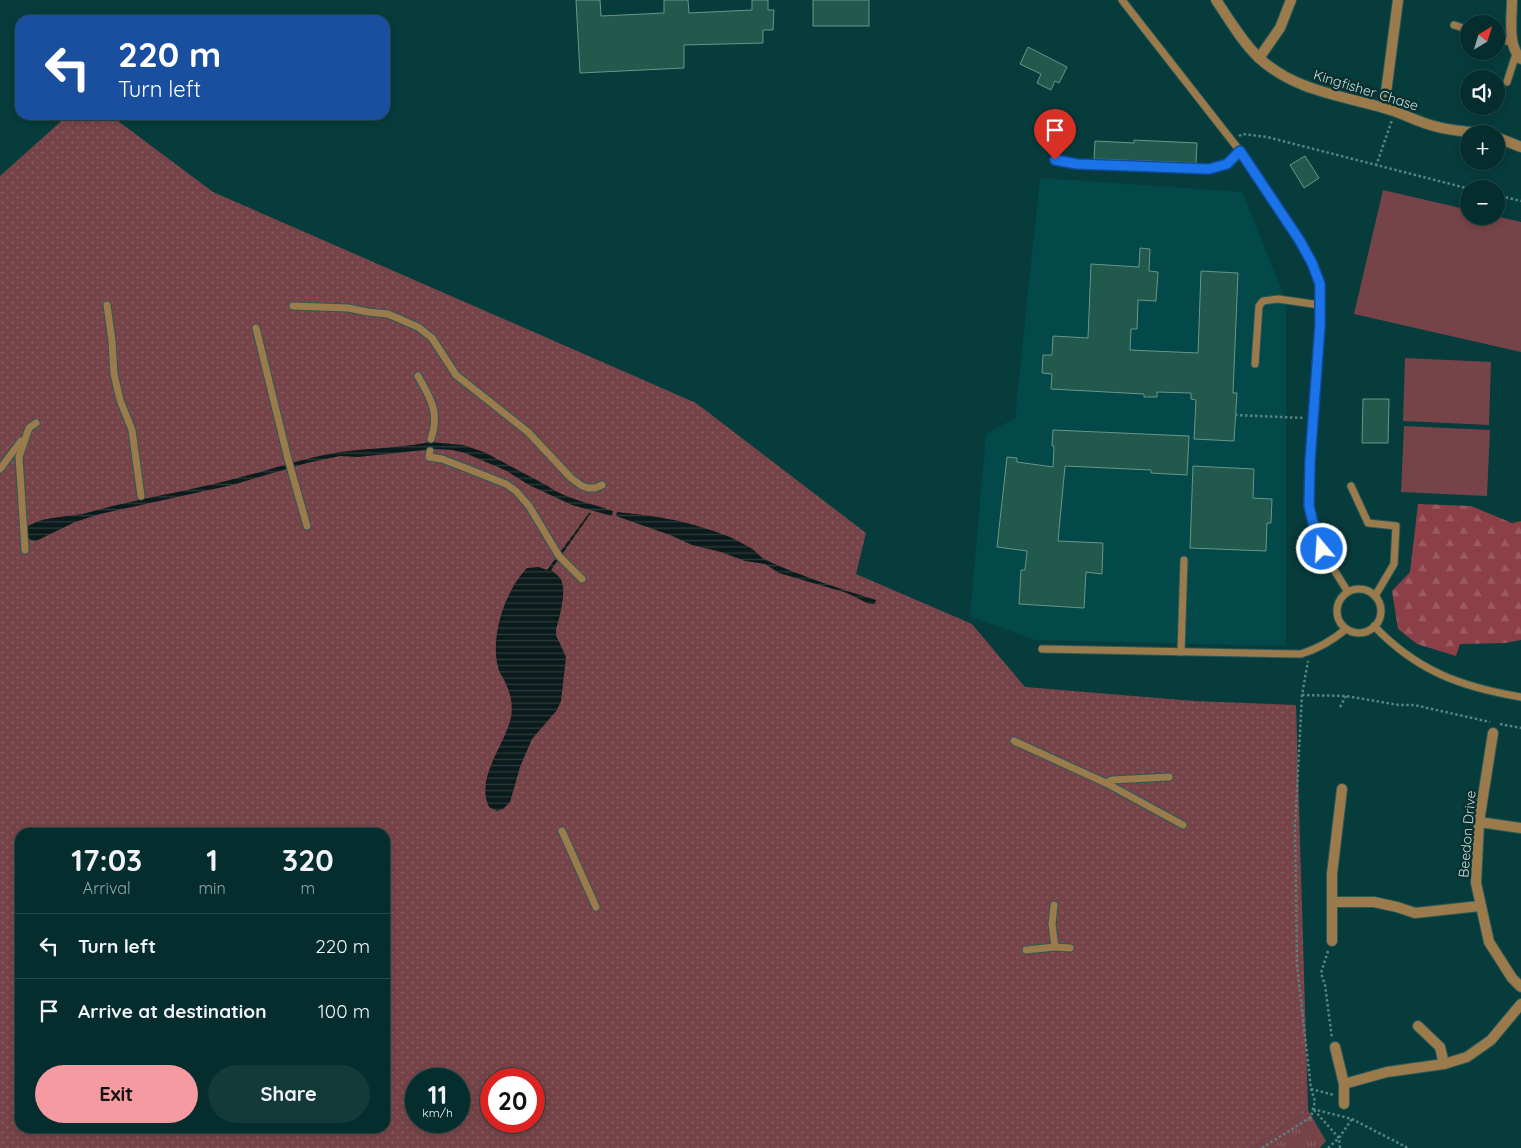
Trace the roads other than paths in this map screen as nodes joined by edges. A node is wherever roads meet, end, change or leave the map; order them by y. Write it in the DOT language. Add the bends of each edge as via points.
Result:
graph roads {
  1 [pos="1122,0"];
  2 [pos="1216,0"];
  3 [pos="1291,0"];
  4 [pos="1398,0"];
  5 [pos="1512,0"];
  6 [pos="1454,25"];
  7 [pos="1460,27"];
  8 [pos="1505,41"];
  9 [pos="1513,43"];
  10 [pos="1519,56"];
  11 [pos="1260,58"];
  12 [pos="1507,82"];
  13 [pos="1389,110"];
  14 [pos="1460,131"];
  15 [pos="1505,141"];
  16 [pos="1521,147"];
  17 [pos="1240,151"];
  18 [pos="1055,160"];
  19 [pos="107,305"];
  20 [pos="1320,305"];
  21 [pos="293,306"];
  22 [pos="256,328"];
  23 [pos="1255,364"];
  24 [pos="418,376"];
  25 [pos="36,423"];
  26 [pos="29,428"];
  27 [pos="431,439"];
  28 [pos="430,451"];
  29 [pos="0,469"];
  30 [pos="602,485"];
  31 [pos="1351,486"];
  32 [pos="141,496"];
  33 [pos="307,526"];
  34 [pos="25,550"];
  35 [pos="1184,560"];
  36 [pos="582,579"];
  37 [pos="1348,592"];
  38 [pos="1376,596"];
  39 [pos="1374,626"];
  40 [pos="1346,629"];
  41 [pos="1042,649"];
  42 [pos="1181,652"];
  43 [pos="1521,697"];
  44 [pos="1493,733"];
  45 [pos="1014,741"];
  46 [pos="1168,777"];
  47 [pos="1106,783"];
  48 [pos="1342,789"];
  49 [pos="1479,822"];
  50 [pos="1183,826"];
  51 [pos="1521,828"];
  52 [pos="562,832"];
  53 [pos="1332,902"];
  54 [pos="1054,905"];
  55 [pos="1480,906"];
  56 [pos="596,907"];
  57 [pos="1332,941"];
  58 [pos="1055,947"];
  59 [pos="1070,948"];
  60 [pos="1026,950"];
  61 [pos="1521,986"];
  62 [pos="1521,1004"];
  63 [pos="1418,1026"];
  64 [pos="1335,1047"];
  65 [pos="1444,1064"];
  66 [pos="1344,1084"];
  67 [pos="1344,1100"];
  1 -- 17 [label="lane"];
  2 -- 11 [label="street, Kingfisher Chase"];
  3 -- 11 [label="street" via="1280,28"];
  4 -- 13 [label="street"];
  5 -- 9 [label="street"];
  6 -- 7 [label="lane"];
  8 -- 9 [label="lane"];
  9 -- 10 [label="street"];
  10 -- 12 [label="lane"];
  11 -- 13 [label="street, Kingfisher Chase" via="1279,74 1313,90"];
  13 -- 14 [label="street, Kingfisher Chase" via="1440,128"];
  15 -- 16 [label="street"];
  17 -- 18 [label="lane" via="1227,164 1209,169 1077,164"];
  17 -- 20 [label="lane" via="1312,263 1320,284"];
  19 -- 32 [label="lane" via="114,374 132,430"];
  20 -- 23 [label="lane" via="1278,299 1263,301 1259,306"];
  20 -- 37 [label="lane" via="1309,506 1322,549"];
  21 -- 30 [label="lane" via="348,308 388,314 418,328 432,338 456,375 528,432 571,478 588,488"];
  22 -- 33 [label="lane"];
  24 -- 27 [label="lane" via="435,413"];
  25 -- 26 [label="lane"];
  26 -- 29 [label="lane"];
  26 -- 34 [label="lane" via="19,458"];
  28 -- 36 [label="lane" via="430,457 463,467 516,491 529,506 559,556"];
  31 -- 38 [label="lane" via="1368,523 1396,526 1394,564"];
  35 -- 42 [label="lane"];
  37 -- 38 [label="lane" via="1362,589"];
  37 -- 40 [label="lane" via="1337,607 1337,615"];
  38 -- 39 [label="lane" via="1381,611"];
  39 -- 40 [label="lane" via="1359,633"];
  39 -- 43 [label="lane" via="1404,654 1434,672 1487,692"];
  40 -- 42 [label="lane" via="1301,654"];
  41 -- 42 [label="lane"];
  44 -- 49 [label="street, Beedon Drive"];
  45 -- 47 [label="lane"];
  46 -- 47 [label="lane"];
  47 -- 50 [label="lane"];
  48 -- 53 [label="street"];
  49 -- 51 [label="street"];
  49 -- 55 [label="street, Beedon Drive" via="1476,883"];
  52 -- 56 [label="lane"];
  53 -- 55 [label="street" via="1374,902 1415,913"];
  53 -- 57 [label="street"];
  54 -- 58 [label="lane"];
  55 -- 61 [label="street, Beedon Drive" via="1489,942 1512,978"];
  58 -- 59 [label="lane"];
  58 -- 60 [label="lane"];
  62 -- 65 [label="street" via="1491,1040 1467,1057"];
  63 -- 65 [label="street" via="1440,1047"];
  64 -- 66 [label="street"];
  65 -- 66 [label="street" via="1387,1072"];
  66 -- 67 [label="street"];
}
